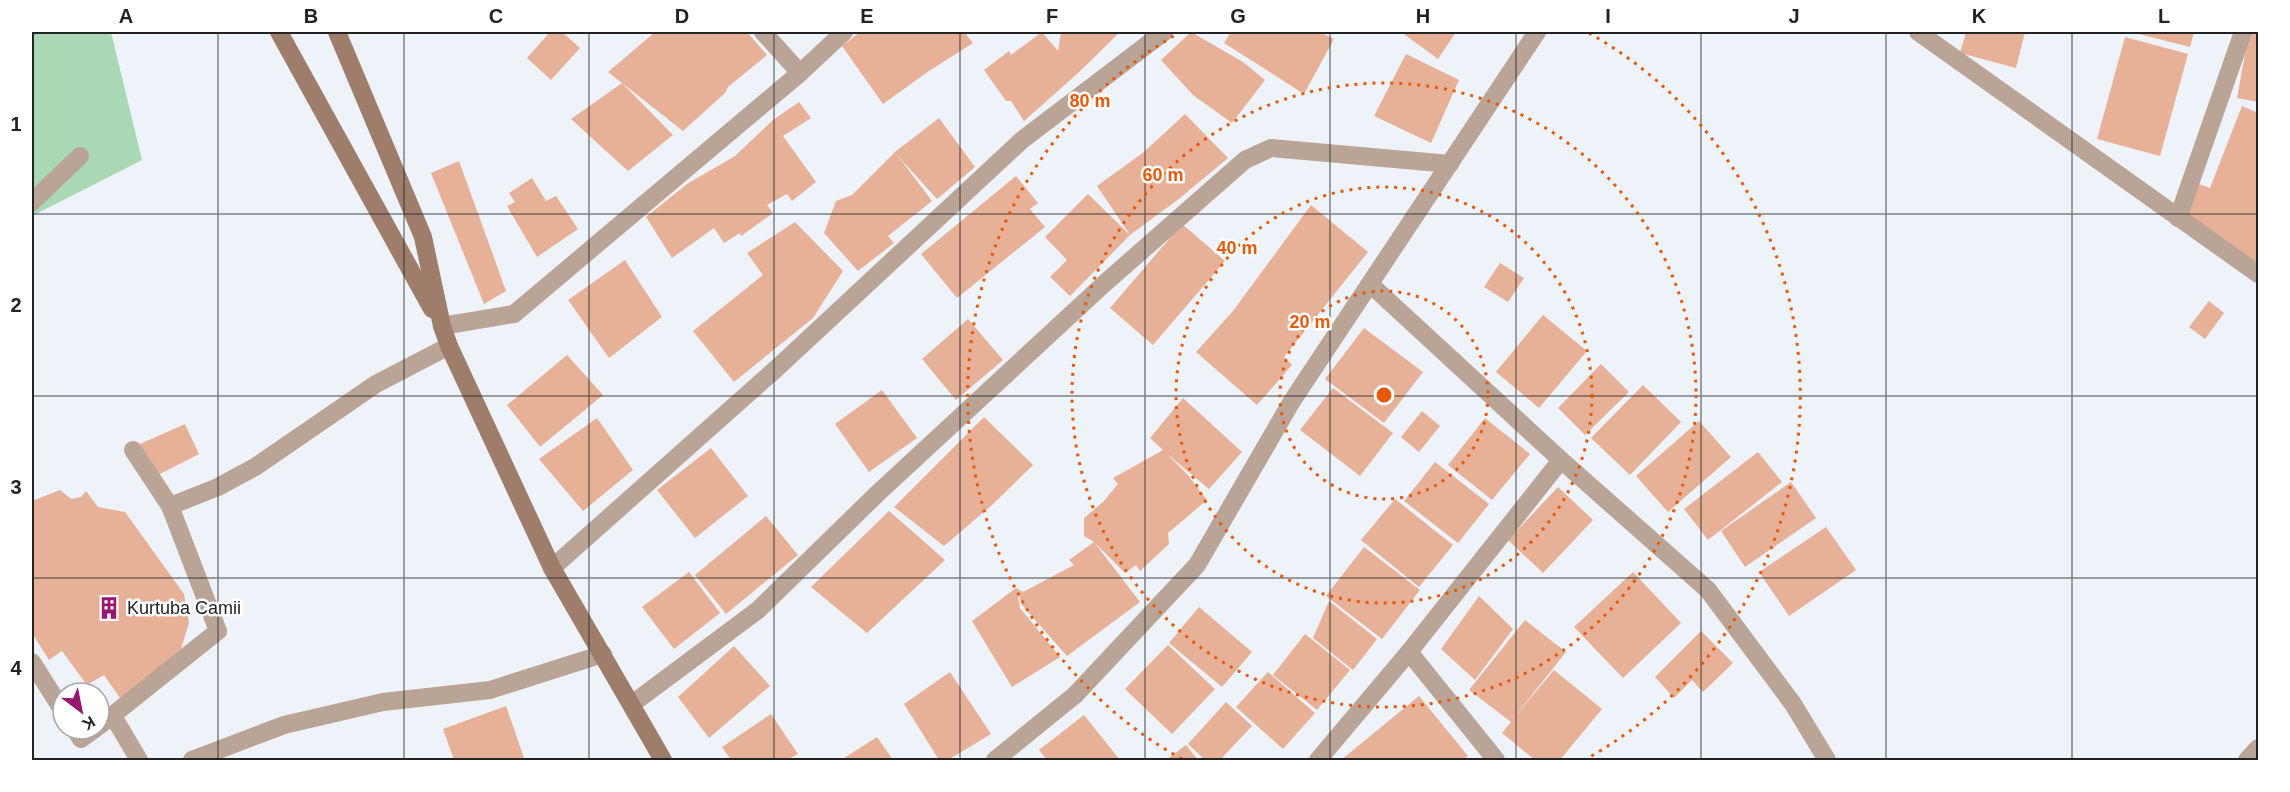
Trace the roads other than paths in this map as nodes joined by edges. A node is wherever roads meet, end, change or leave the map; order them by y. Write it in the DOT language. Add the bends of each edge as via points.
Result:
graph roads {
  1 [pos="279,32"];
  2 [pos="337,32"];
  3 [pos="763,32"];
  4 [pos="844,32"];
  5 [pos="1164,32"];
  6 [pos="1537,32"];
  7 [pos="1918,32"];
  8 [pos="2243,32"];
  9 [pos="800,73"];
  10 [pos="80,156"];
  11 [pos="1450,164"];
  12 [pos="32,202"];
  13 [pos="2178,218"];
  14 [pos="2259,274"];
  15 [pos="1370,284"];
  16 [pos="442,326"];
  17 [pos="449,346"];
  18 [pos="133,450"];
  19 [pos="1561,460"];
  20 [pos="170,506"];
  21 [pos="552,568"];
  22 [pos="1409,652"];
  23 [pos="603,654"];
  24 [pos="32,662"];
  25 [pos="51,692"];
  26 [pos="632,704"];
  27 [pos="111,717"];
  28 [pos="111,727"];
  29 [pos="2259,748"];
  30 [pos="659,759"];
  31 [pos="139,760"];
  32 [pos="192,760"];
  33 [pos="995,760"];
  34 [pos="1318,760"];
  35 [pos="1496,760"];
  36 [pos="1827,760"];
  37 [pos="2247,760"];
  1 -- 16 [label="main road"];
  2 -- 16 [label="main road" via="423,237"];
  3 -- 9 [label="street"];
  4 -- 9 [label="street"];
  5 -- 21 [label="street" via="1022,140 777,368"];
  6 -- 11 [label="street"];
  7 -- 13 [label="street"];
  8 -- 13 [label="street"];
  9 -- 16 [label="street" via="514,314"];
  10 -- 12 [label="street"];
  11 -- 15 [label="street"];
  11 -- 26 [label="street" via="1271,148 1245,160 878,493 758,610"];
  13 -- 14 [label="street"];
  15 -- 19 [label="street"];
  15 -- 33 [label="street" via="1292,401 1197,564 1075,695"];
  16 -- 17 [label="main road"];
  17 -- 20 [label="street" via="376,384 255,467"];
  17 -- 21 [label="main road"];
  18 -- 20 [label="street"];
  19 -- 22 [label="street"];
  19 -- 36 [label="street" via="1708,590 1793,704"];
  20 -- 27 [label="street" via="218,632"];
  21 -- 23 [label="main road"];
  22 -- 34 [label="street"];
  22 -- 35 [label="street"];
  23 -- 26 [label="main road"];
  23 -- 32 [label="street" via="490,690 383,702 284,725"];
  24 -- 25 [label="street"];
  26 -- 30 [label="main road"];
  28 -- 31 [label="street"];
  29 -- 37 [label="street"];
}
